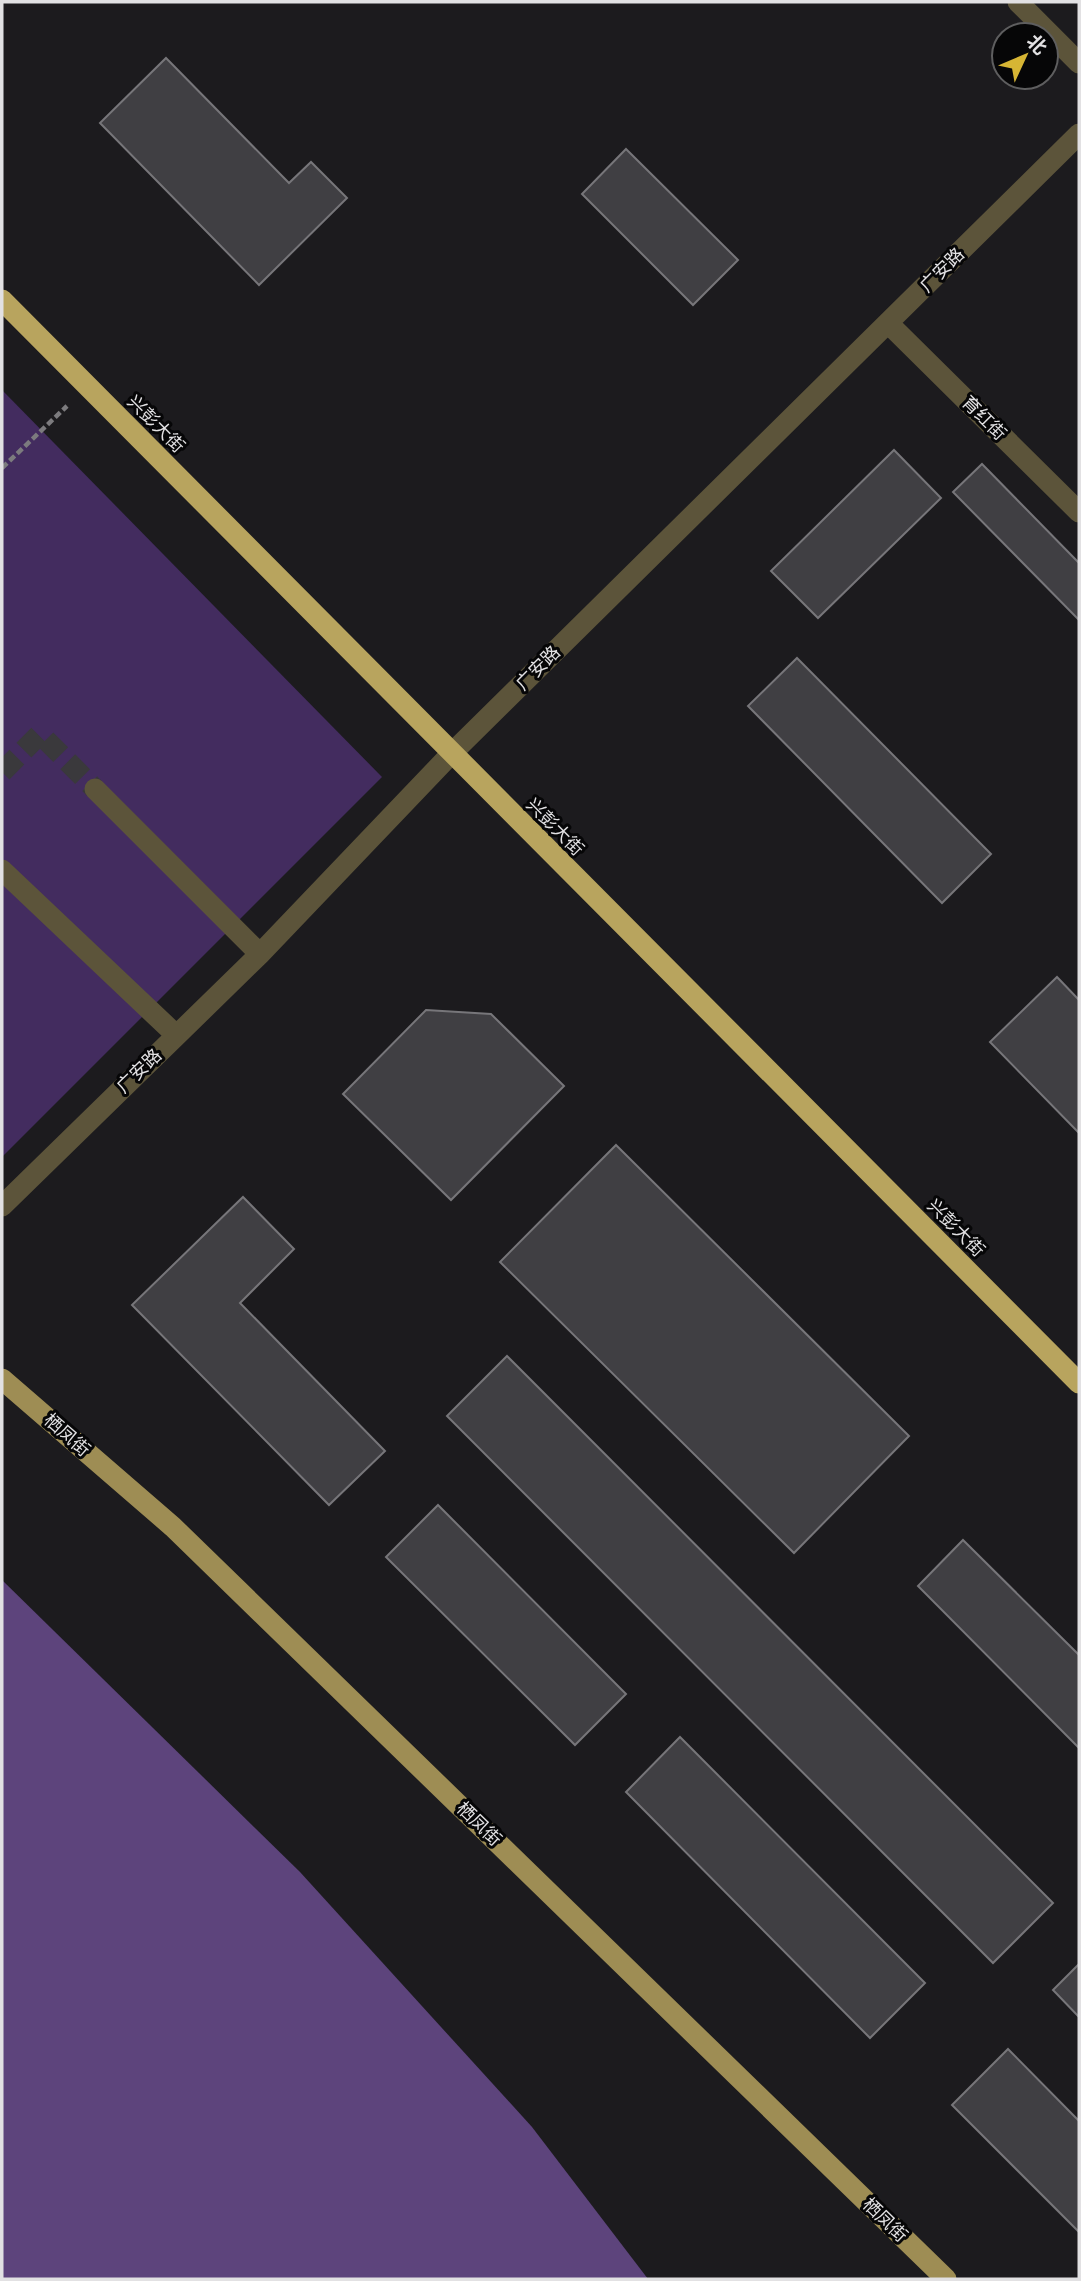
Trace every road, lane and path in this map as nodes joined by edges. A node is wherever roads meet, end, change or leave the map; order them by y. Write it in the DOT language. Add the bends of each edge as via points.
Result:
graph roads {
  1 [pos="1018,2"];
  2 [pos="1079,62"];
  3 [pos="1079,134"];
  4 [pos="2,300"];
  5 [pos="888,323"];
  6 [pos="88,387"];
  7 [pos="2,468"];
  8 [pos="1079,512"];
  9 [pos="450,755"];
  10 [pos="95,789"];
  11 [pos="2,870"];
  12 [pos="260,954"];
  13 [pos="176,1035"];
  14 [pos="2,1206"];
  15 [pos="2,1379"];
  16 [pos="1079,1383"];
  17 [pos="946,2279"];
  1 -- 2 [label="street"];
  3 -- 5 [label="street, 广安路"];
  4 -- 6 [label="highway, 兴彭大街"];
  5 -- 8 [label="street, 育红街"];
  5 -- 9 [label="street, 广安路"];
  6 -- 7 [label="path"];
  6 -- 9 [label="highway, 兴彭大街"];
  9 -- 12 [label="street, 广安路"];
  9 -- 16 [label="highway, 兴彭大街"];
  10 -- 12 [label="street"];
  11 -- 13 [label="street"];
  12 -- 13 [label="street, 广安路"];
  13 -- 14 [label="street, 广安路"];
  15 -- 17 [label="main road, 栖凤街" via="173,1527"];
}
